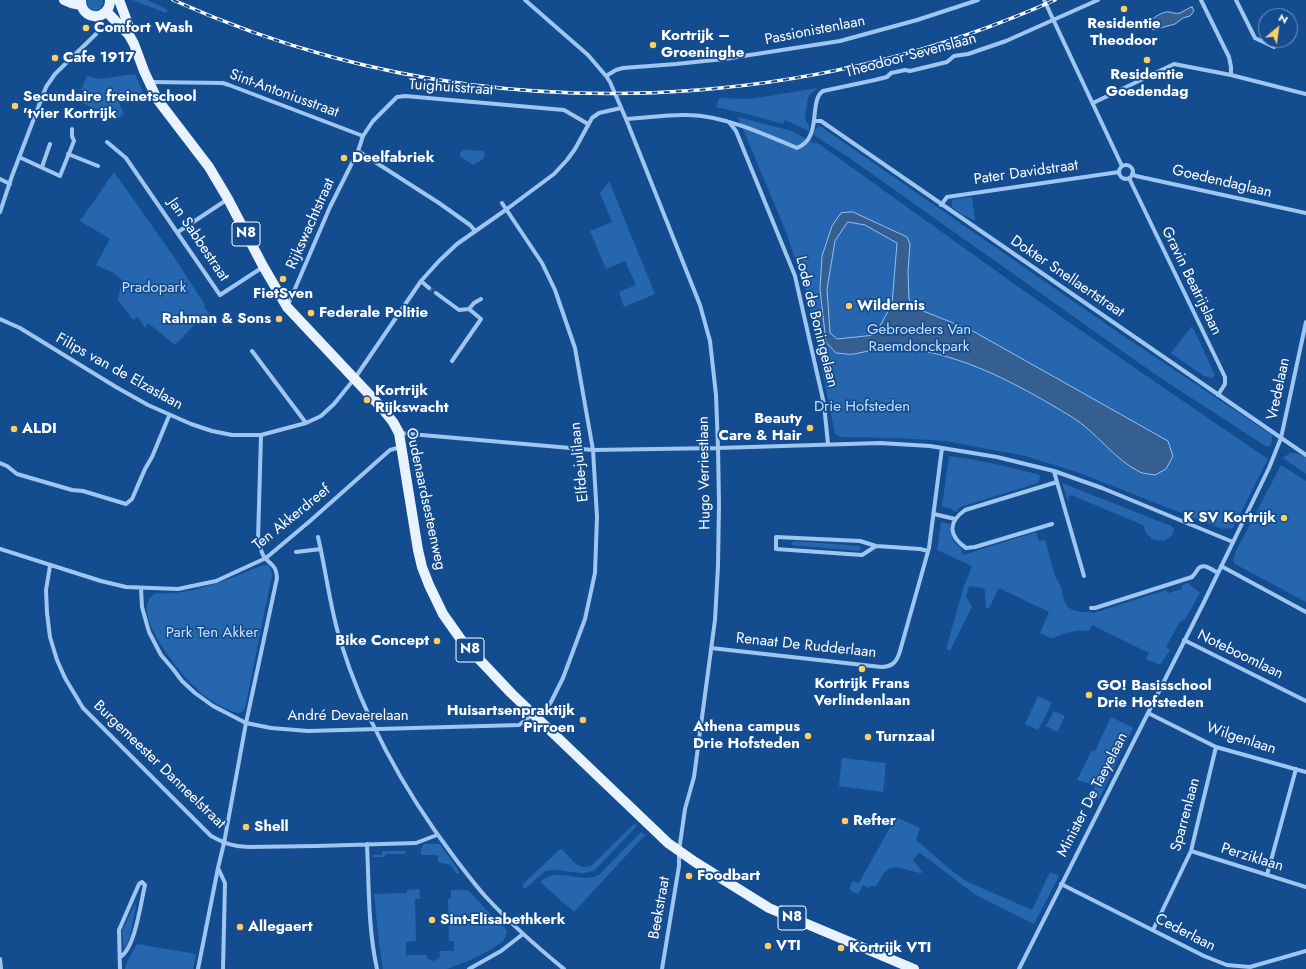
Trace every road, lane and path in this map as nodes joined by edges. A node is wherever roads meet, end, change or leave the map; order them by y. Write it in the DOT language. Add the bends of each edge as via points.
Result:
graph roads {
  1 [pos="64,0"];
  2 [pos="110,0"];
  3 [pos="119,0"];
  4 [pos="526,0"];
  5 [pos="978,0"];
  6 [pos="1044,0"];
  7 [pos="1098,0"];
  8 [pos="1201,0"];
  9 [pos="1236,0"];
  10 [pos="81,2"];
  11 [pos="106,11"];
  12 [pos="96,16"];
  13 [pos="1055,20"];
  14 [pos="129,35"];
  15 [pos="1258,39"];
  16 [pos="1231,75"];
  17 [pos="606,76"];
  18 [pos="148,82"];
  19 [pos="1306,94"];
  20 [pos="1093,103"];
  21 [pos="621,108"];
  22 [pos="626,119"];
  23 [pos="815,121"];
  24 [pos="728,122"];
  25 [pos="588,124"];
  26 [pos="72,129"];
  27 [pos="363,136"];
  28 [pos="108,142"];
  29 [pos="50,144"];
  30 [pos="358,151"];
  31 [pos="68,154"];
  32 [pos="19,156"];
  33 [pos="98,166"];
  34 [pos="1122,166"];
  35 [pos="42,167"];
  36 [pos="1119,172"];
  37 [pos="1132,174"];
  38 [pos="1129,178"];
  39 [pos="0,179"];
  40 [pos="10,184"];
  41 [pos="228,199"];
  42 [pos="502,203"];
  43 [pos="941,205"];
  44 [pos="507,209"];
  45 [pos="0,212"];
  46 [pos="1306,213"];
  47 [pos="475,231"];
  48 [pos="178,232"];
  49 [pos="263,266"];
  50 [pos="421,281"];
  51 [pos="429,288"];
  52 [pos="436,293"];
  53 [pos="481,299"];
  54 [pos="287,307"];
  55 [pos="469,309"];
  56 [pos="0,319"];
  57 [pos="1306,322"];
  58 [pos="252,351"];
  59 [pos="452,361"];
  60 [pos="355,378"];
  61 [pos="1218,395"];
  62 [pos="169,416"];
  63 [pos="306,423"];
  64 [pos="399,433"];
  65 [pos="261,435"];
  66 [pos="1281,438"];
  67 [pos="828,444"];
  68 [pos="401,447"];
  69 [pos="718,448"];
  70 [pos="942,448"];
  71 [pos="594,450"];
  72 [pos="1306,455"];
  73 [pos="1272,460"];
  74 [pos="0,463"];
  75 [pos="1054,471"];
  76 [pos="1057,482"];
  77 [pos="934,514"];
  78 [pos="955,519"];
  79 [pos="1052,524"];
  80 [pos="318,537"];
  81 [pos="1232,542"];
  82 [pos="876,546"];
  83 [pos="0,549"];
  84 [pos="321,550"];
  85 [pos="928,551"];
  86 [pos="296,552"];
  87 [pos="266,558"];
  88 [pos="50,566"];
  89 [pos="1221,566"];
  90 [pos="1218,573"];
  91 [pos="1084,576"];
  92 [pos="141,588"];
  93 [pos="1091,608"];
  94 [pos="1306,612"];
  95 [pos="1184,640"];
  96 [pos="712,648"];
  97 [pos="1306,701"];
  98 [pos="1148,713"];
  99 [pos="535,716"];
  100 [pos="246,723"];
  101 [pos="375,729"];
  102 [pos="1216,747"];
  103 [pos="1296,769"];
  104 [pos="1306,772"];
  105 [pos="437,835"];
  106 [pos="224,843"];
  107 [pos="367,844"];
  108 [pos="678,851"];
  109 [pos="1191,852"];
  110 [pos="218,868"];
  111 [pos="1267,875"];
  112 [pos="1061,884"];
  113 [pos="1306,887"];
  114 [pos="1153,930"];
  115 [pos="523,934"];
  116 [pos="1306,951"];
  117 [pos="120,957"];
  118 [pos="0,959"];
  119 [pos="1,969"];
  120 [pos="120,969"];
  121 [pos="198,969"];
  122 [pos="223,969"];
  123 [pos="377,969"];
  124 [pos="468,969"];
  125 [pos="564,969"];
  126 [pos="662,969"];
  127 [pos="914,969"];
  128 [pos="1019,969"];
  1 -- 10 [label="main road" via="72,3"];
  2 -- 11 [label="main road"];
  3 -- 14 [label="main road, N8" via="128,24"];
  4 -- 17 [label="street, Hugo Verriestlaan" via="588,55"];
  5 -- 17 [label="street, Passionistenlaan" via="840,42 724,59 623,68"];
  6 -- 13 [label="street"];
  7 -- 13 [label="street, Theodoor Sevenslaan"];
  8 -- 16 [label="street" via="1229,57"];
  9 -- 15 [label="street"];
  10 -- 12 [label="main road" via="82,9"];
  11 -- 12 [label="main road"];
  11 -- 14 [label="main road, N8"];
  12 -- 32 [label="street" via="96,34 49,82"];
  13 -- 20 [label="street"];
  13 -- 23 [label="street, Theodoor Sevenslaan" via="1006,41 954,56 947,62 910,72 905,70 891,73 887,77 823,91 817,98"];
  14 -- 18 [label="main road, N8"];
  16 -- 19 [label="street"];
  16 -- 20 [label="street" via="1174,64"];
  17 -- 21 [label="street, Hugo Verriestlaan"];
  18 -- 27 [label="street, Sint-Antoniusstraat" via="223,83"];
  18 -- 41 [label="main road, N8" via="157,99 209,167"];
  20 -- 34 [label="street"];
  21 -- 22 [label="street, Hugo Verriestlaan"];
  21 -- 25 [label="street" via="600,113"];
  22 -- 24 [label="street" via="690,115"];
  22 -- 69 [label="street, Hugo Verriestlaan" via="700,306 710,341"];
  23 -- 24 [label="street, Theodoor Sevenslaan" via="807,141 797,148"];
  23 -- 43 [label="street, Dokter Snellaertstraat" via="820,121"];
  24 -- 67 [label="street, Lode de Boningelaan" via="736,131 795,276 824,404"];
  25 -- 27 [label="street, Tuighuisstraat" via="564,110 404,96 397,98 373,121"];
  25 -- 44 [label="street, Filips van de Elzaslaan" via="575,149 554,174"];
  26 -- 31 [label="street" via="74,141"];
  27 -- 30 [label="street, Tuighuisstraat"];
  28 -- 48 [label="street, Jan Sabbestraat" via="126,158"];
  29 -- 35 [label="street"];
  30 -- 47 [label="street" via="438,203"];
  30 -- 54 [label="street, Rijkswachtstraat" via="330,207"];
  31 -- 33 [label="street"];
  31 -- 35 [label="street" via="60,176"];
  32 -- 35 [label="street"];
  32 -- 40 [label="street"];
  34 -- 36 [label="street"];
  34 -- 37 [label="street" via="1131,167"];
  36 -- 38 [label="street" via="1121,177"];
  36 -- 43 [label="street, Pater Davidstraat" via="947,197"];
  37 -- 38 [label="street"];
  37 -- 46 [label="street, Goedendaglaan"];
  38 -- 61 [label="street, Gravin Beatrijslaan" via="1225,377 1225,384"];
  39 -- 40 [label="street"];
  40 -- 45 [label="street"];
  41 -- 48 [label="street"];
  41 -- 49 [label="main road, N8"];
  42 -- 44 [label="street, Elfde-julilaan"];
  43 -- 61 [label="street, Dokter Snellaertstraat"];
  44 -- 47 [label="street, Filips van de Elzaslaan"];
  44 -- 71 [label="street, Elfde-julilaan" via="542,263 555,290 575,348"];
  47 -- 50 [label="street, Filips van de Elzaslaan" via="457,244"];
  48 -- 49 [label="street, Jan Sabbestraat" via="220,295"];
  49 -- 54 [label="main road, N8"];
  50 -- 51 [label="street"];
  50 -- 60 [label="street, Filips van de Elzaslaan"];
  52 -- 55 [label="street" via="459,310"];
  53 -- 55 [label="street"];
  54 -- 60 [label="main road, N8"];
  55 -- 59 [label="street" via="481,319"];
  56 -- 62 [label="street, Filips van de Elzaslaan" via="20,328"];
  57 -- 66 [label="street, Vredelaan"];
  58 -- 63 [label="street"];
  60 -- 63 [label="street, Filips van de Elzaslaan" via="321,416"];
  60 -- 64 [label="main road, Oudenaardsesteenweg / N8" via="385,411"];
  61 -- 66 [label="street, Dokter Snellaertstraat"];
  62 -- 65 [label="street, Filips van de Elzaslaan" via="212,431 232,435"];
  62 -- 74 [label="street" via="132,499 126,504 17,474"];
  63 -- 65 [label="street, Filips van de Elzaslaan"];
  64 -- 68 [label="main road, Oudenaardsesteenweg / N8"];
  64 -- 71 [label="street"];
  65 -- 87 [label="street" via="258,540"];
  66 -- 72 [label="street, Dokter Snellaertstraat"];
  66 -- 73 [label="street, Vredelaan"];
  67 -- 69 [label="street"];
  67 -- 70 [label="street" via="898,443"];
  68 -- 87 [label="street, Ten Akkerdreef" via="390,450"];
  68 -- 99 [label="main road, Oudenaardsesteenweg / N8" via="418,550 437,603 462,641"];
  69 -- 71 [label="street"];
  69 -- 96 [label="street, Hugo Verriestlaan" via="718,566"];
  70 -- 75 [label="street" via="997,457"];
  70 -- 77 [label="street"];
  71 -- 99 [label="street, Elfde-julilaan" via="597,517 595,573 587,612 563,678 551,702"];
  73 -- 81 [label="street, Minister De Taeyelaan"];
  75 -- 76 [label="street"];
  75 -- 81 [label="street"];
  76 -- 78 [label="street" via="965,510"];
  76 -- 91 [label="street"];
  77 -- 78 [label="street"];
  77 -- 85 [label="street"];
  78 -- 79 [label="street" via="952,530 954,536 966,548"];
  80 -- 84 [label="street"];
  81 -- 89 [label="street, Minister De Taeyelaan"];
  82 -- 82 [label="street" via="860,541 776,537 776,549 862,555"];
  82 -- 85 [label="street"];
  83 -- 88 [label="street, Ten Akkerdreef"];
  84 -- 86 [label="street"];
  84 -- 101 [label="street" via="340,640"];
  85 -- 96 [label="street, Renaat De Rudderlaan" via="900,652 896,662 891,666"];
  87 -- 92 [label="street, Ten Akkerdreef" via="216,580 178,589"];
  87 -- 100 [label="street" via="274,566 277,578"];
  88 -- 92 [label="street, Ten Akkerdreef" via="115,585"];
  88 -- 106 [label="street, Burgemeester Danneelstraat" via="46,590 50,637 65,678 83,708 205,830"];
  89 -- 90 [label="street, Minister De Taeyelaan"];
  89 -- 94 [label="street"];
  90 -- 93 [label="street" via="1201,565 1192,577"];
  90 -- 95 [label="street, Minister De Taeyelaan"];
  92 -- 100 [label="street, André Devaerelaan" via="142,607 149,632 172,670 195,693"];
  95 -- 97 [label="street, Noteboomlaan"];
  95 -- 98 [label="street, Minister De Taeyelaan"];
  96 -- 108 [label="street, Hugo Verriestlaan" via="694,777 685,809"];
  98 -- 102 [label="street, Wilgenlaan"];
  98 -- 112 [label="street, Minister De Taeyelaan"];
  99 -- 101 [label="street, André Devaerelaan" via="519,725"];
  99 -- 108 [label="main road, Oudenaardsesteenweg / N8" via="660,837"];
  100 -- 101 [label="street, André Devaerelaan" via="308,731"];
  100 -- 106 [label="street"];
  101 -- 105 [label="street"];
  102 -- 103 [label="street, Wilgenlaan"];
  102 -- 109 [label="street, Sparrenlaan"];
  103 -- 104 [label="street, Wilgenlaan"];
  103 -- 111 [label="street"];
  105 -- 107 [label="street, Burgemeester Danneelstraat" via="416,842"];
  105 -- 115 [label="street" via="485,896"];
  106 -- 107 [label="street, Burgemeester Danneelstraat" via="237,847"];
  106 -- 110 [label="street"];
  107 -- 123 [label="street" via="370,919"];
  108 -- 126 [label="street, Beekstraat" via="679,866"];
  108 -- 127 [label="main road, Oudenaardsesteenweg / N8" via="769,908"];
  109 -- 111 [label="street, Perziklaan"];
  109 -- 114 [label="street, Sparrenlaan"];
  110 -- 121 [label="street"];
  110 -- 122 [label="street" via="225,883"];
  111 -- 113 [label="street, Perziklaan"];
  112 -- 114 [label="street, Cederlaan"];
  112 -- 128 [label="street, Minister De Taeyelaan"];
  114 -- 116 [label="street, Cederlaan" via="1227,965 1250,967"];
  115 -- 124 [label="street" via="501,951"];
  115 -- 125 [label="street"];
  117 -- 117 [label="street" via="119,930 142,882 145,885 134,934 124,955"];
  117 -- 120 [label="street"];
  118 -- 119 [label="street"];
}
